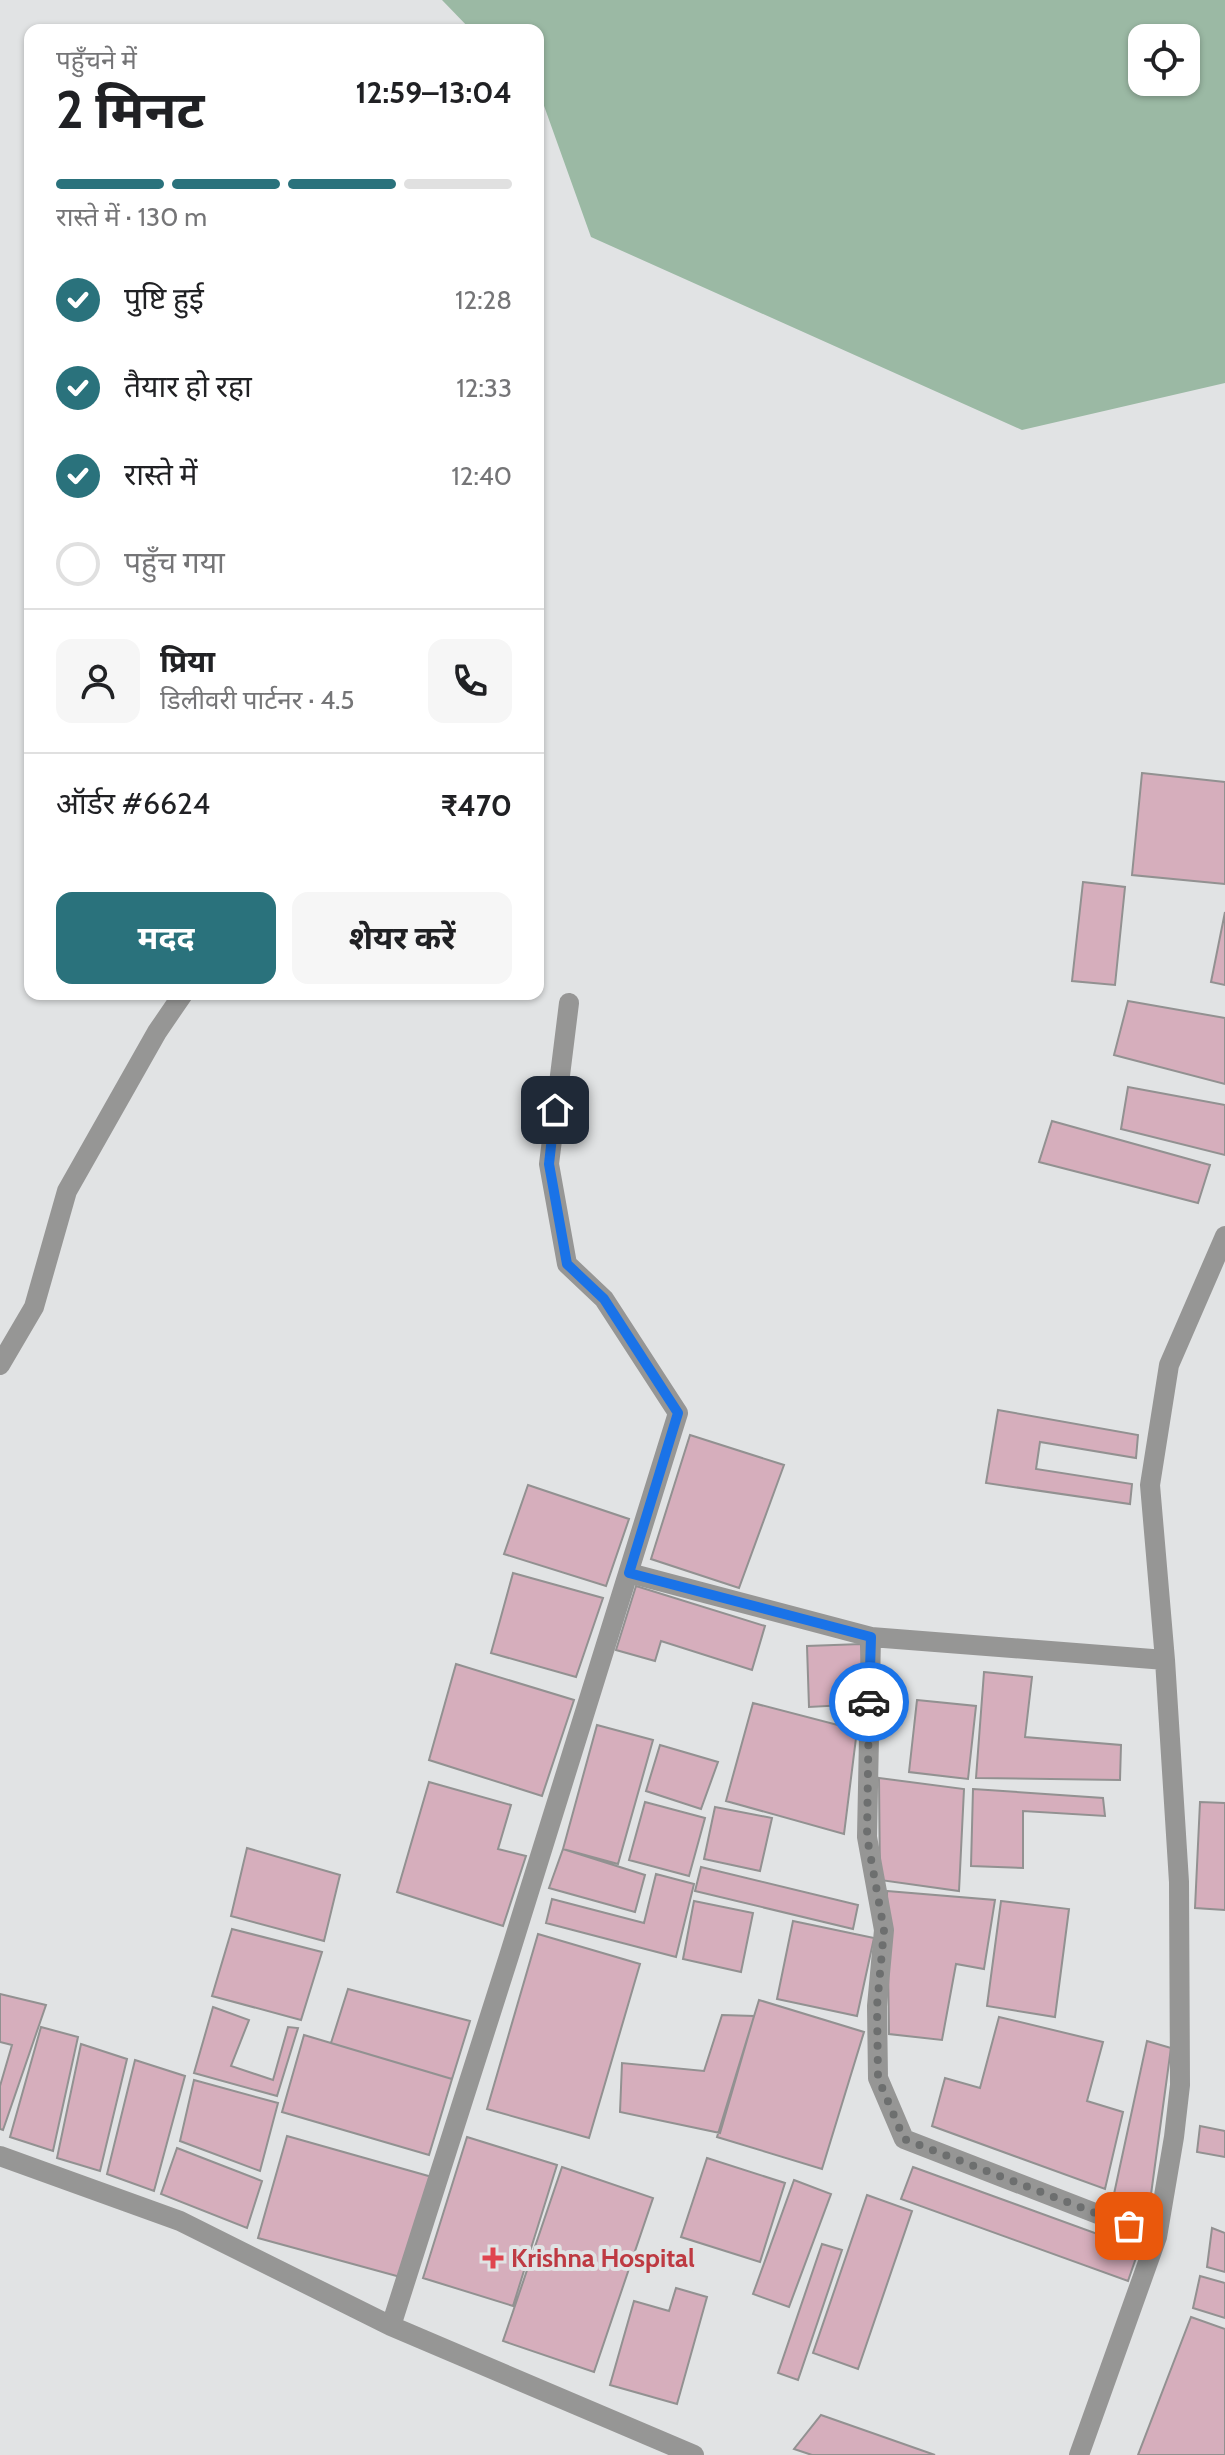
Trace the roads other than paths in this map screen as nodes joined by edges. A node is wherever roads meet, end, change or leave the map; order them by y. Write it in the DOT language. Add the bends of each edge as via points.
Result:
graph roads {
  1 [pos="179,1000"];
  2 [pos="569,1003"];
  3 [pos="1225,1236"];
  4 [pos="0,1365"];
  5 [pos="629,1573"];
  6 [pos="871,1637"];
  7 [pos="1165,1660"];
  8 [pos="0,2156"];
  9 [pos="1157,2237"];
  10 [pos="391,2326"];
  11 [pos="694,2455"];
  12 [pos="1079,2455"];
  1 -- 4 [label="street" via="67,1191 34,1307"];
  2 -- 5 [label="street" via="549,1164 567,1264 604,1299 678,1413"];
  3 -- 7 [label="street" via="1169,1365 1150,1485"];
  5 -- 6 [label="street"];
  5 -- 10 [label="street"];
  6 -- 7 [label="street"];
  6 -- 9 [label="street" via="867,1837 884,1930 878,2078 904,2139"];
  7 -- 9 [label="street" via="1179,1882 1180,2085"];
  8 -- 10 [label="street" via="180,2221"];
  9 -- 12 [label="street"];
  10 -- 11 [label="street"];
}
